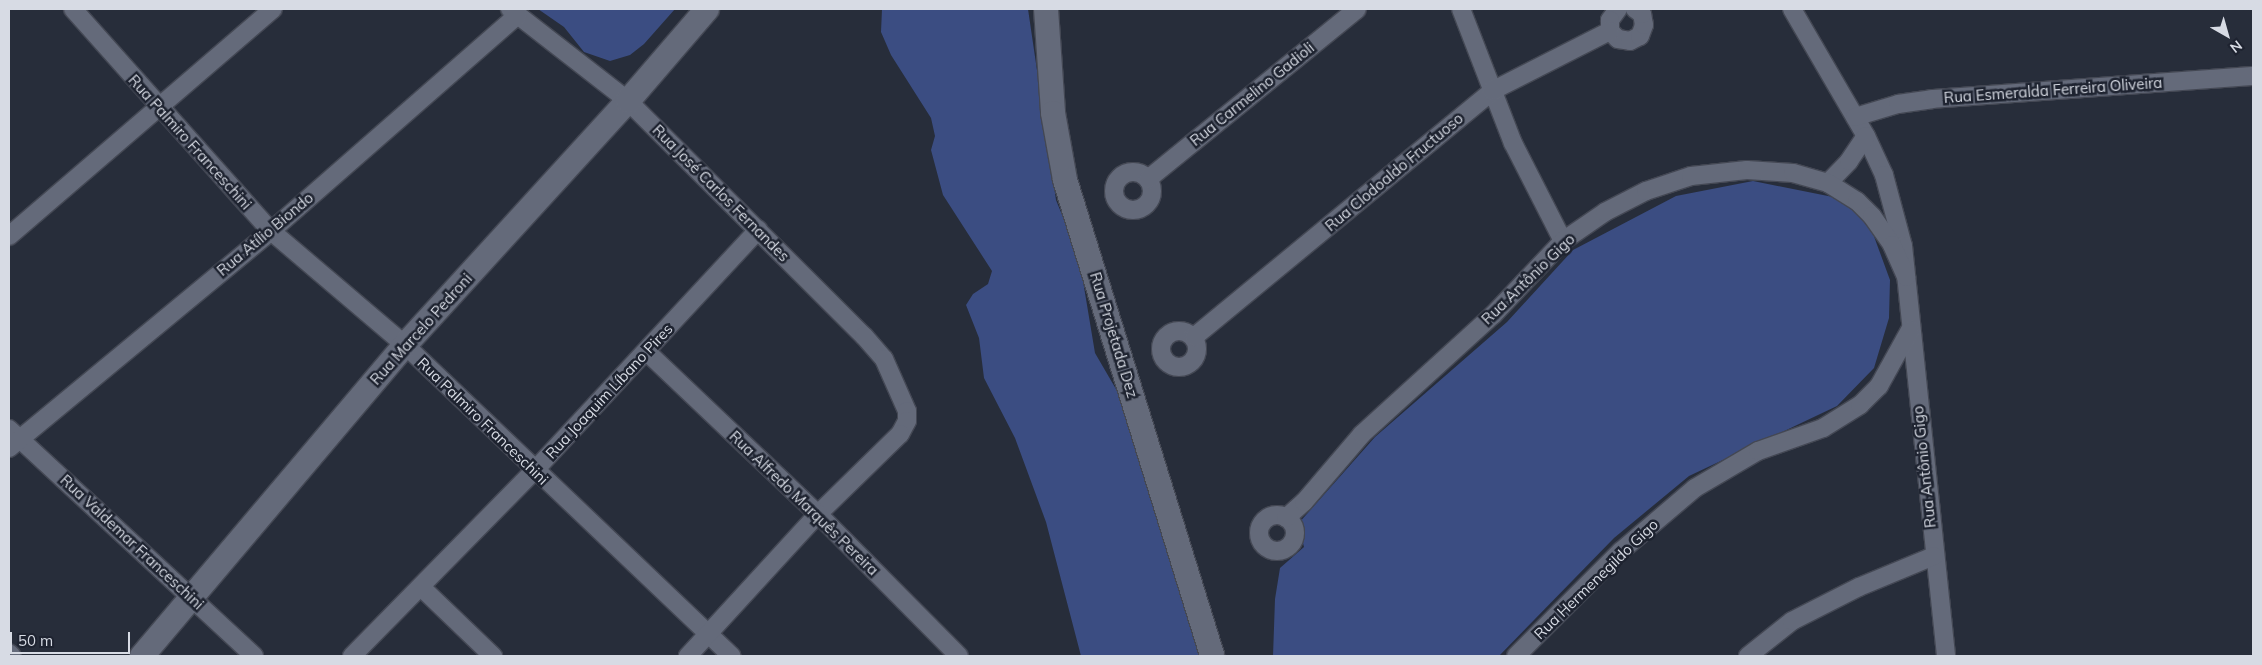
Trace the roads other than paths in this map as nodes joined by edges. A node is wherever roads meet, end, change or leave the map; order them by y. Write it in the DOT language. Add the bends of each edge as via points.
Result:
graph roads {
  1 [pos="73,9"];
  2 [pos="273,9"];
  3 [pos="707,9"];
  4 [pos="1046,9"];
  5 [pos="1356,9"];
  6 [pos="1461,9"];
  7 [pos="1618,9"];
  8 [pos="1636,9"];
  9 [pos="1792,9"];
  10 [pos="514,12"];
  11 [pos="1610,31"];
  12 [pos="2253,76"];
  13 [pos="1492,91"];
  14 [pos="628,100"];
  15 [pos="159,108"];
  16 [pos="1855,117"];
  17 [pos="1866,136"];
  18 [pos="1148,179"];
  19 [pos="1828,183"];
  20 [pos="271,230"];
  21 [pos="758,230"];
  22 [pos="9,236"];
  23 [pos="1563,242"];
  24 [pos="1906,277"];
  25 [pos="1910,329"];
  26 [pos="1194,337"];
  27 [pos="405,345"];
  28 [pos="647,352"];
  29 [pos="13,439"];
  30 [pos="535,470"];
  31 [pos="818,514"];
  32 [pos="1286,518"];
  33 [pos="1934,556"];
  34 [pos="421,587"];
  35 [pos="192,599"];
  36 [pos="709,634"];
  37 [pos="9,653"];
  38 [pos="12,656"];
  39 [pos="142,656"];
  40 [pos="254,656"];
  41 [pos="352,656"];
  42 [pos="493,656"];
  43 [pos="688,656"];
  44 [pos="732,656"];
  45 [pos="959,656"];
  46 [pos="1212,656"];
  47 [pos="1516,656"];
  48 [pos="1748,656"];
  49 [pos="1946,656"];
  1 -- 15 [label="street, Rua Palmiro Franceschini"];
  2 -- 15 [label="street"];
  3 -- 14 [label="street, Rua Marcelo Pedroni"];
  4 -- 46 [label="street, Rua Projetada Dez" via="1053,113 1063,172"];
  5 -- 18 [label="street, Rua Carmelino Gadioli"];
  6 -- 13 [label="street"];
  7 -- 11 [label="street" via="1610,20"];
  8 -- 11 [label="street" via="1644,20 1640,36 1624,41"];
  9 -- 16 [label="street, Rua Antônio Gigo"];
  10 -- 14 [label="street, Rua José Carlos Fernandes"];
  10 -- 20 [label="street, Rua Atílio Biondo"];
  11 -- 13 [label="street, Rua Clodoaldo Fructuoso"];
  12 -- 16 [label="street, Rua Esmeralda Ferreira Oliveira" via="1932,99 1898,104"];
  13 -- 23 [label="street" via="1513,143"];
  13 -- 26 [label="street, Rua Clodoaldo Fructuoso"];
  14 -- 21 [label="street, Rua José Carlos Fernandes"];
  14 -- 27 [label="street, Rua Marcelo Pedroni"];
  15 -- 20 [label="street, Rua Palmiro Franceschini"];
  15 -- 22 [label="street"];
  16 -- 17 [label="street, Rua Antônio Gigo"];
  17 -- 19 [label="street"];
  17 -- 24 [label="street, Rua Antônio Gigo" via="1884,175 1903,246"];
  19 -- 23 [label="street, Rua Antônio Gigo" via="1793,173 1747,170 1691,176 1646,191 1613,207"];
  19 -- 24 [label="street, Rua Antônio Gigo" via="1857,201 1872,216 1892,245"];
  20 -- 27 [label="street, Rua Palmiro Franceschini"];
  20 -- 29 [label="street, Rua Atílio Biondo"];
  21 -- 28 [label="street, Rua Joaquim Líbano Pires"];
  21 -- 31 [label="street, Rua José Carlos Fernandes" via="864,336 884,360 904,401 907,421 900,434"];
  23 -- 32 [label="street, Rua Antônio Gigo" via="1493,315 1362,434 1304,502"];
  24 -- 25 [label="street, Rua Antônio Gigo"];
  25 -- 33 [label="street, Rua Antônio Gigo"];
  25 -- 47 [label="street, Rua Hermenegildo Gigo" via="1879,386 1860,405 1823,428 1758,451 1696,488 1621,551"];
  27 -- 30 [label="street, Rua Palmiro Franceschini"];
  27 -- 35 [label="street, Rua Marcelo Pedroni"];
  28 -- 30 [label="street, Rua Joaquim Líbano Pires"];
  28 -- 31 [label="street, Rua Alfredo Marquês Pereira"];
  29 -- 35 [label="street, Rua Valdemar Franceschini"];
  30 -- 34 [label="street, Rua Joaquim Líbano Pires"];
  30 -- 36 [label="street, Rua Palmiro Franceschini"];
  31 -- 36 [label="street"];
  31 -- 45 [label="street, Rua Alfredo Marquês Pereira"];
  33 -- 48 [label="street" via="1859,587 1792,621"];
  33 -- 49 [label="street, Rua Antônio Gigo"];
  34 -- 41 [label="street, Rua Joaquim Líbano Pires"];
  34 -- 42 [label="street"];
  35 -- 39 [label="street, Rua Marcelo Pedroni"];
  35 -- 40 [label="street, Rua Valdemar Franceschini"];
  36 -- 43 [label="street"];
  36 -- 44 [label="street, Rua Palmiro Franceschini"];
  37 -- 38 [label="street"];
}
